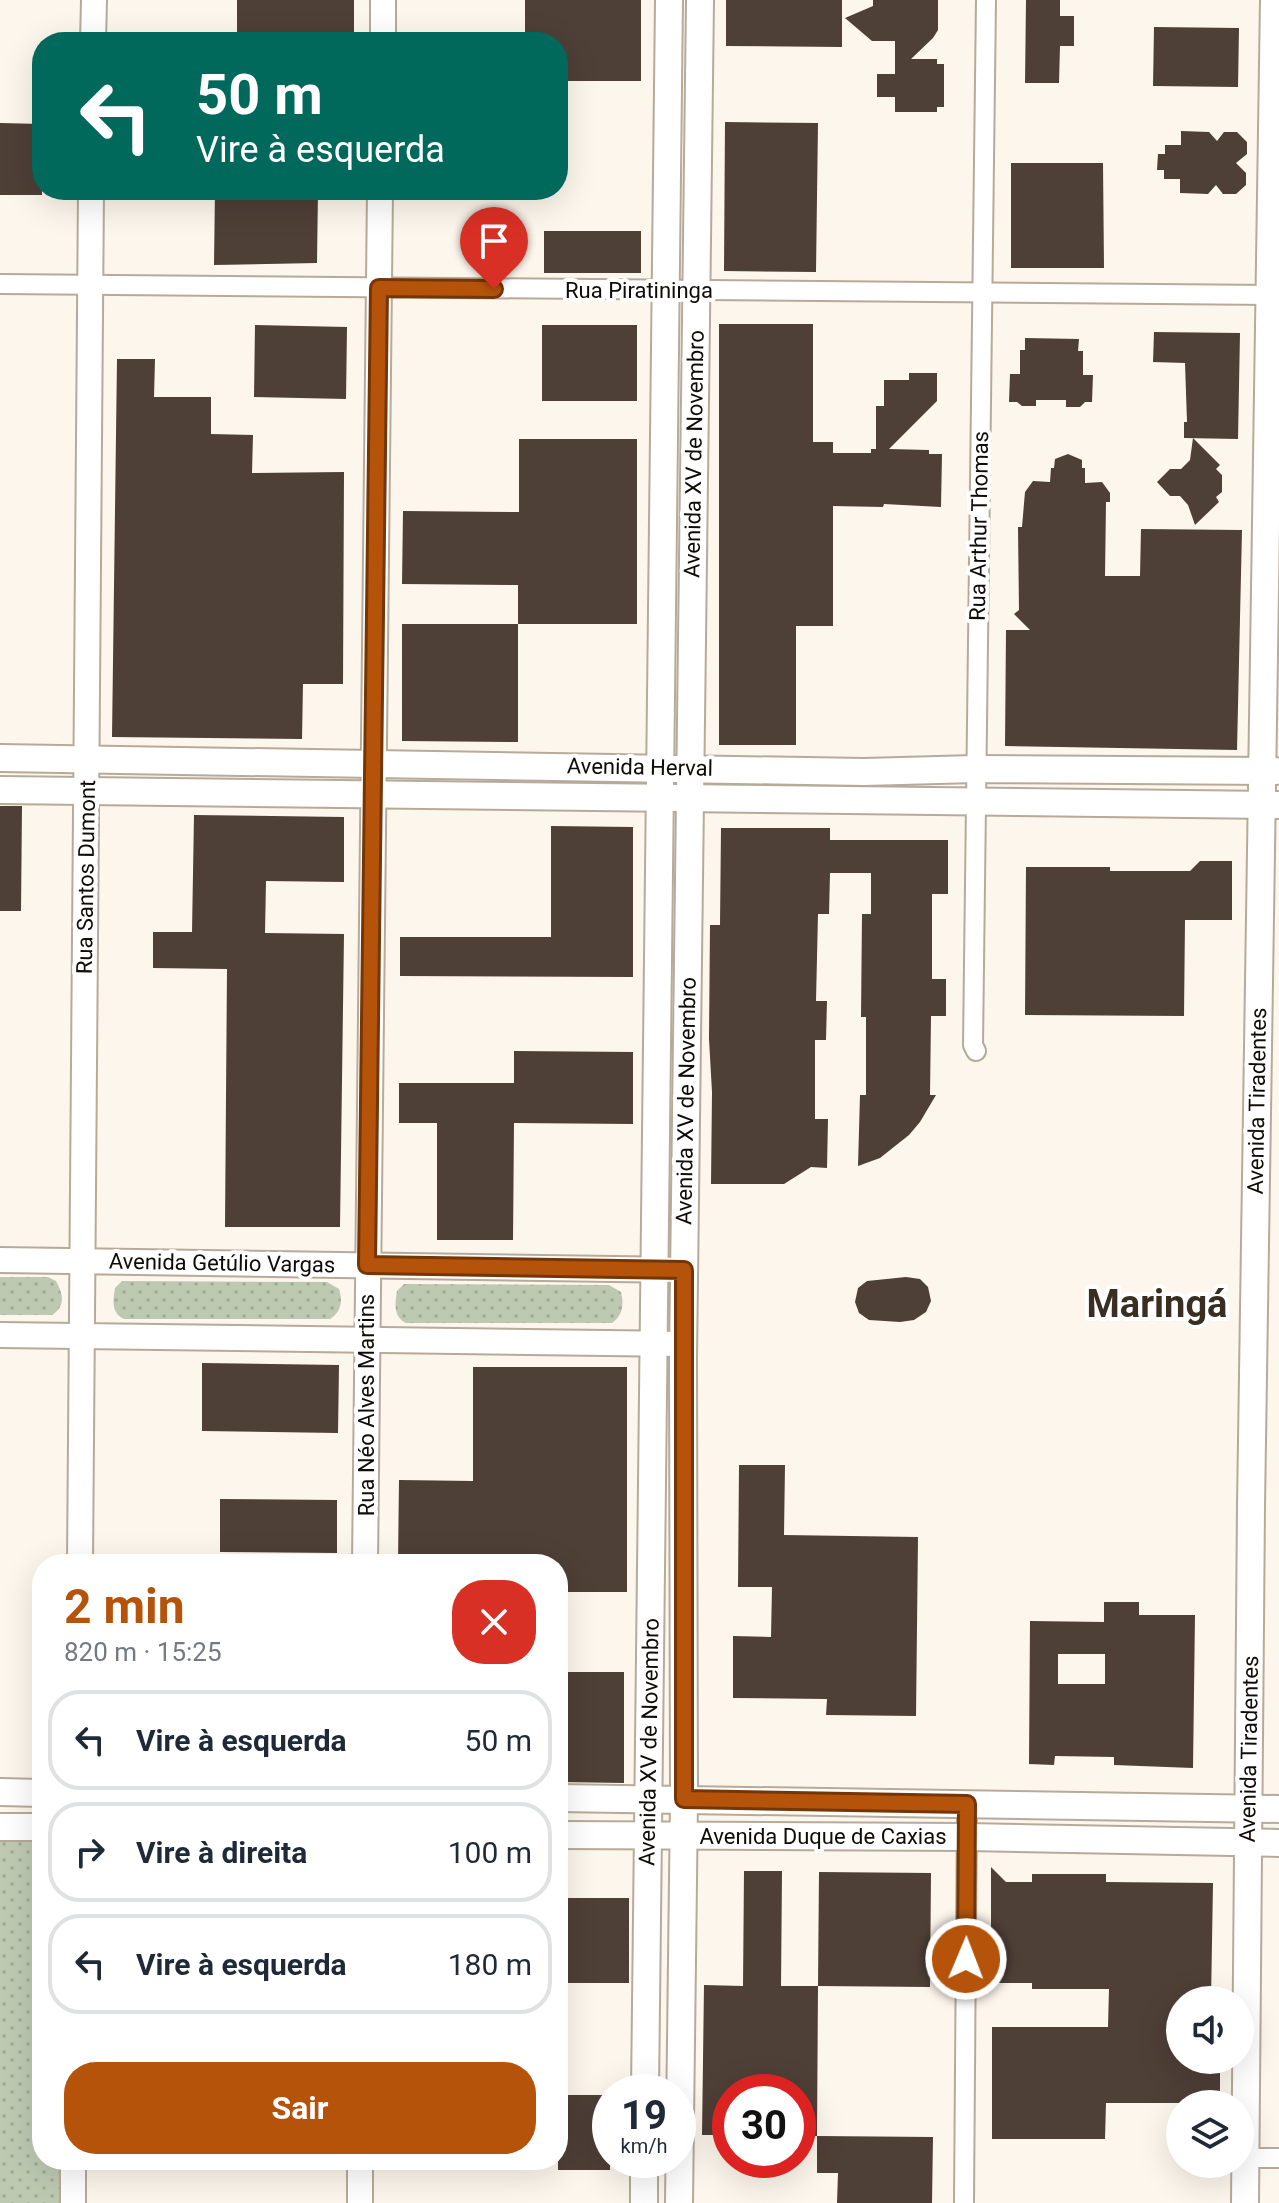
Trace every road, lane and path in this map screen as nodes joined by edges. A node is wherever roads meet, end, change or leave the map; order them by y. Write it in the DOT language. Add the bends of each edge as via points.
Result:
graph roads {
  1 [pos="94,0"];
  2 [pos="383,0"];
  3 [pos="669,0"];
  4 [pos="700,0"];
  5 [pos="986,0"];
  6 [pos="1274,0"];
  7 [pos="93,32"];
  8 [pos="383,32"];
  9 [pos="1275,144"];
  10 [pos="91,200"];
  11 [pos="380,200"];
  12 [pos="0,284"];
  13 [pos="89,285"];
  14 [pos="379,288"];
  15 [pos="668,290"];
  16 [pos="696,291"];
  17 [pos="982,293"];
  18 [pos="1274,295"];
  19 [pos="1273,452"];
  20 [pos="0,758"];
  21 [pos="88,760"];
  22 [pos="264,763"];
  23 [pos="373,764"];
  24 [pos="489,765"];
  25 [pos="660,768"];
  26 [pos="690,768"];
  27 [pos="975,769"];
  28 [pos="1270,771"];
  29 [pos="864,772"];
  30 [pos="1092,772"];
  31 [pos="0,790"];
  32 [pos="87,792"];
  33 [pos="215,793"];
  34 [pos="373,796"];
  35 [pos="523,796"];
  36 [pos="660,797"];
  37 [pos="689,798"];
  38 [pos="816,798"];
  39 [pos="975,802"];
  40 [pos="1143,804"];
  41 [pos="1270,805"];
  42 [pos="976,1051"];
  43 [pos="0,1260"];
  44 [pos="81,1261"];
  45 [pos="367,1265"];
  46 [pos="654,1269"];
  47 [pos="684,1270"];
  48 [pos="0,1335"];
  49 [pos="82,1336"];
  50 [pos="367,1339"];
  51 [pos="654,1343"];
  52 [pos="683,1344"];
  53 [pos="80,1554"];
  54 [pos="365,1554"];
  55 [pos="0,1792"];
  56 [pos="32,1793"];
  57 [pos="568,1798"];
  58 [pos="649,1798"];
  59 [pos="684,1799"];
  60 [pos="823,1802"];
  61 [pos="967,1804"];
  62 [pos="1072,1805"];
  63 [pos="1248,1808"];
  64 [pos="1279,1809"];
  65 [pos="0,1827"];
  66 [pos="32,1827"];
  67 [pos="568,1835"];
  68 [pos="648,1835"];
  69 [pos="683,1835"];
  70 [pos="760,1836"];
  71 [pos="967,1837"];
  72 [pos="1127,1839"];
  73 [pos="1248,1842"];
  74 [pos="1279,1843"];
  75 [pos="645,2074"];
  76 [pos="1246,2090"];
  77 [pos="1254,2158"];
  78 [pos="1279,2158"];
  79 [pos="73,2170"];
  80 [pos="360,2170"];
  81 [pos="644,2178"];
  82 [pos="1245,2178"];
  83 [pos="73,2203"];
  84 [pos="360,2203"];
  85 [pos="644,2203"];
  86 [pos="679,2203"];
  87 [pos="964,2203"];
  88 [pos="1245,2203"];
  1 -- 7 [label="street"];
  2 -- 8 [label="street"];
  3 -- 15 [label="main road, Avenida XV de Novembro"];
  4 -- 16 [label="main road, Avenida XV de Novembro"];
  5 -- 17 [label="street, Rua Arthur Thomas"];
  6 -- 9 [label="main road, Avenida Tiradentes"];
  9 -- 18 [label="main road, Avenida Tiradentes"];
  10 -- 13 [label="street, Rua Santos Dumont"];
  11 -- 14 [label="street, Rua Néo Alves Martins"];
  12 -- 13 [label="street, Rua Piratininga"];
  13 -- 14 [label="street, Rua Piratininga"];
  13 -- 21 [label="street, Rua Santos Dumont"];
  14 -- 15 [label="street, Rua Piratininga"];
  14 -- 23 [label="street, Rua Néo Alves Martins"];
  15 -- 16 [label="street, Rua Piratininga"];
  15 -- 25 [label="main road, Avenida XV de Novembro"];
  16 -- 17 [label="street, Rua Piratininga"];
  16 -- 26 [label="main road, Avenida XV de Novembro"];
  17 -- 18 [label="street, Rua Piratininga"];
  17 -- 27 [label="street, Rua Arthur Thomas"];
  18 -- 19 [label="main road, Avenida Tiradentes"];
  19 -- 28 [label="main road, Avenida Tiradentes"];
  20 -- 21 [label="main road, Avenida Herval"];
  21 -- 22 [label="main road, Avenida Herval"];
  21 -- 32 [label="street, Rua Santos Dumont"];
  22 -- 23 [label="main road, Avenida Herval"];
  22 -- 33 [label="main road"];
  23 -- 24 [label="main road, Avenida Herval"];
  23 -- 34 [label="street, Rua Néo Alves Martins"];
  24 -- 25 [label="main road, Avenida Herval"];
  24 -- 35 [label="main road"];
  25 -- 26 [label="main road, Avenida Herval"];
  25 -- 36 [label="main road, Avenida XV de Novembro"];
  26 -- 29 [label="main road, Avenida Herval"];
  26 -- 37 [label="main road, Avenida XV de Novembro"];
  27 -- 29 [label="main road, Avenida Herval"];
  27 -- 30 [label="main road, Avenida Herval"];
  27 -- 39 [label="street, Rua Arthur Thomas"];
  28 -- 30 [label="main road, Avenida Herval"];
  28 -- 41 [label="main road, Avenida Tiradentes"];
  29 -- 38 [label="main road"];
  30 -- 40 [label="main road"];
  31 -- 32 [label="main road, Avenida Herval"];
  32 -- 33 [label="main road, Avenida Herval"];
  32 -- 44 [label="street, Rua Santos Dumont"];
  33 -- 34 [label="main road, Avenida Herval"];
  34 -- 35 [label="main road, Avenida Herval"];
  34 -- 45 [label="street, Rua Néo Alves Martins"];
  35 -- 36 [label="main road, Avenida Herval"];
  36 -- 37 [label="main road, Avenida Herval"];
  36 -- 46 [label="main road, Avenida XV de Novembro"];
  37 -- 38 [label="main road, Avenida Herval"];
  37 -- 47 [label="main road, Avenida XV de Novembro"];
  38 -- 39 [label="main road, Avenida Herval"];
  39 -- 40 [label="main road, Avenida Herval"];
  39 -- 42 [label="street, Rua Arthur Thomas"];
  40 -- 41 [label="main road, Avenida Herval"];
  41 -- 63 [label="main road, Avenida Tiradentes"];
  43 -- 44 [label="street, Avenida Getúlio Vargas"];
  44 -- 45 [label="street, Avenida Getúlio Vargas"];
  44 -- 49 [label="street, Rua Santos Dumont"];
  45 -- 46 [label="street, Avenida Getúlio Vargas"];
  45 -- 50 [label="street, Rua Néo Alves Martins"];
  46 -- 47 [label="street, Avenida Getúlio Vargas"];
  46 -- 51 [label="main road, Avenida XV de Novembro"];
  47 -- 52 [label="main road, Avenida XV de Novembro"];
  48 -- 49 [label="street"];
  49 -- 50 [label="street"];
  49 -- 53 [label="street, Rua Santos Dumont"];
  50 -- 51 [label="street"];
  50 -- 54 [label="street, Rua Néo Alves Martins"];
  51 -- 52 [label="street"];
  51 -- 58 [label="main road, Avenida XV de Novembro"];
  52 -- 59 [label="main road, Avenida XV de Novembro"];
  55 -- 56 [label="main road"];
  57 -- 58 [label="main road, Avenida Duque de Caxias"];
  58 -- 59 [label="main road, Avenida Duque de Caxias"];
  58 -- 68 [label="main road, Avenida XV de Novembro"];
  59 -- 60 [label="main road, Avenida Duque de Caxias"];
  59 -- 69 [label="main road, Avenida XV de Novembro"];
  60 -- 61 [label="main road, Avenida Duque de Caxias"];
  60 -- 70 [label="main road"];
  61 -- 62 [label="main road, Avenida Duque de Caxias"];
  61 -- 71 [label="street"];
  62 -- 63 [label="main road, Avenida Duque de Caxias"];
  62 -- 72 [label="main road"];
  63 -- 64 [label="main road, Avenida Duque de Caxias"];
  63 -- 73 [label="main road, Avenida Tiradentes"];
  65 -- 66 [label="main road"];
  67 -- 68 [label="main road, Avenida Duque de Caxias"];
  68 -- 69 [label="main road, Avenida Duque de Caxias"];
  68 -- 75 [label="main road, Avenida XV de Novembro"];
  69 -- 70 [label="main road, Avenida Duque de Caxias"];
  69 -- 86 [label="main road, Avenida XV de Novembro"];
  70 -- 71 [label="main road, Avenida Duque de Caxias"];
  71 -- 72 [label="main road, Avenida Duque de Caxias"];
  71 -- 87 [label="street"];
  72 -- 73 [label="main road, Avenida Duque de Caxias"];
  73 -- 74 [label="main road, Avenida Duque de Caxias"];
  73 -- 76 [label="main road, Avenida Tiradentes"];
  77 -- 78 [label="street"];
  79 -- 83 [label="street"];
  80 -- 84 [label="street"];
  81 -- 85 [label="main road"];
  82 -- 88 [label="main road, Avenida Tiradentes"];
}
